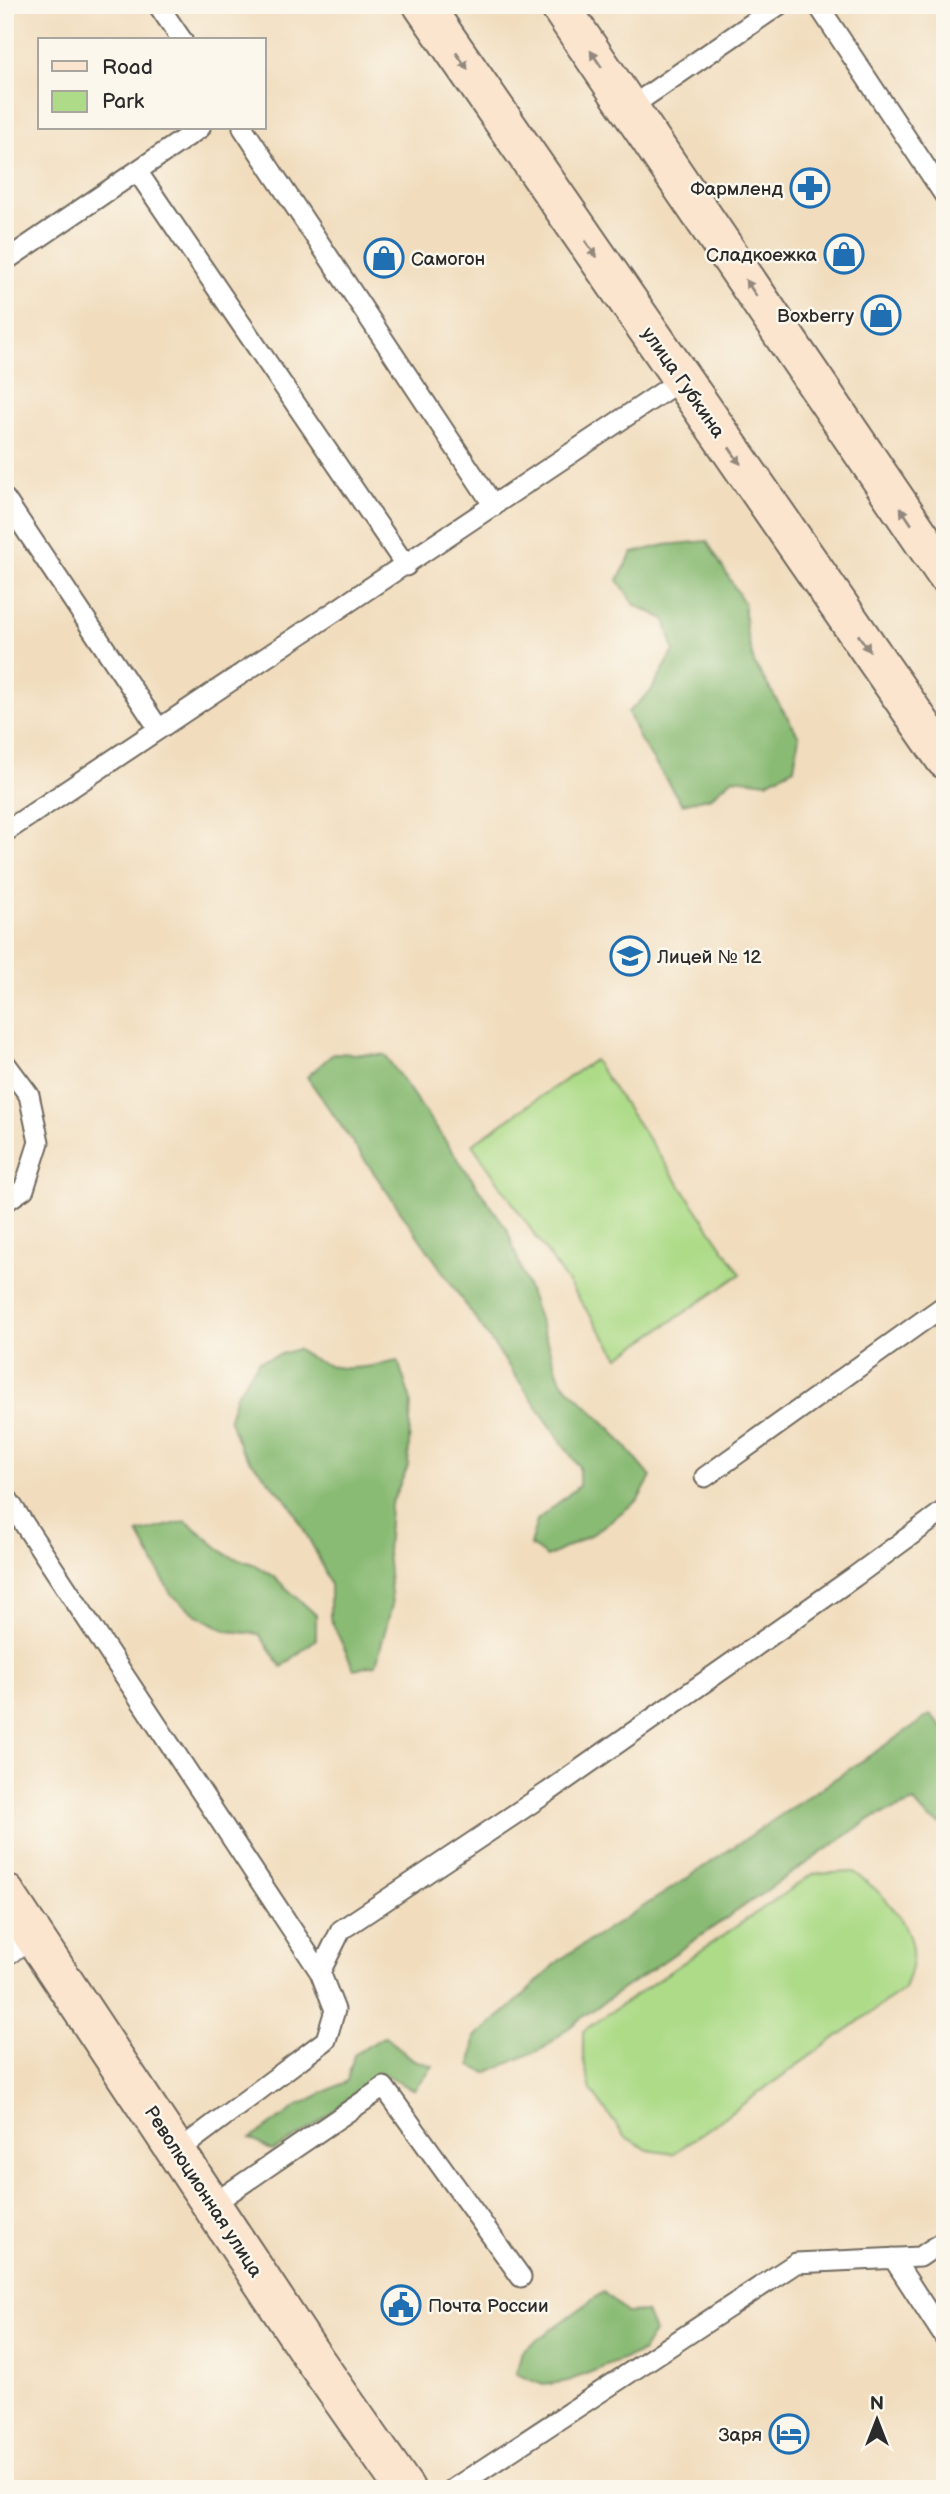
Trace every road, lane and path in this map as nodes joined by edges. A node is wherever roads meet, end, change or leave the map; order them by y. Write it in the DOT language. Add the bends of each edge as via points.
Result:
graph roads {
  1 [pos="158,5"];
  2 [pos="423,5"];
  3 [pos="559,5"];
  4 [pos="779,5"];
  5 [pos="818,5"];
  6 [pos="181,38"];
  7 [pos="629,108"];
  8 [pos="197,130"];
  9 [pos="244,130"];
  10 [pos="137,172"];
  11 [pos="945,197"];
  12 [pos="5,261"];
  13 [pos="682,379"];
  14 [pos="5,499"];
  15 [pos="494,506"];
  16 [pos="405,566"];
  17 [pos="945,573"];
  18 [pos="159,729"];
  19 [pos="945,759"];
  20 [pos="5,831"];
  21 [pos="5,1063"];
  22 [pos="5,1202"];
  23 [pos="945,1305"];
  24 [pos="705,1477"];
  25 [pos="5,1495"];
  26 [pos="945,1510"];
  27 [pos="5,1893"];
  28 [pos="18,1937"];
  29 [pos="320,1972"];
  30 [pos="178,2151"];
  31 [pos="213,2204"];
  32 [pos="945,2240"];
  33 [pos="893,2258"];
  34 [pos="521,2277"];
  35 [pos="945,2338"];
  36 [pos="405,2489"];
  37 [pos="453,2489"];
  1 -- 6 [label="lane"];
  2 -- 13 [label="main road, улица Губкина, one-way"];
  7 -- 3 [label="main road, one-way"];
  4 -- 7 [label="lane"];
  5 -- 11 [label="lane"];
  17 -- 7 [label="main road, one-way"];
  8 -- 10 [label="lane"];
  9 -- 15 [label="lane"];
  10 -- 12 [label="lane"];
  10 -- 16 [label="lane"];
  13 -- 15 [label="lane"];
  13 -- 19 [label="main road, улица Губкина, one-way"];
  14 -- 18 [label="lane"];
  15 -- 16 [label="lane"];
  16 -- 18 [label="lane"];
  18 -- 20 [label="lane"];
  21 -- 22 [label="lane" via="29,1095 39,1142 24,1189"];
  23 -- 24 [label="lane"];
  25 -- 29 [label="lane"];
  26 -- 29 [label="lane" via="548,1792 341,1930"];
  27 -- 28 [label="main road, Революционная улица"];
  28 -- 30 [label="main road, Революционная улица"];
  29 -- 30 [label="lane" via="335,2010 326,2040"];
  30 -- 31 [label="main road, Революционная улица"];
  31 -- 34 [label="lane" via="384,2087"];
  31 -- 36 [label="main road, Революционная улица"];
  32 -- 33 [label="lane" via="920,2257"];
  33 -- 35 [label="lane"];
  33 -- 37 [label="lane" via="796,2263"];
}
